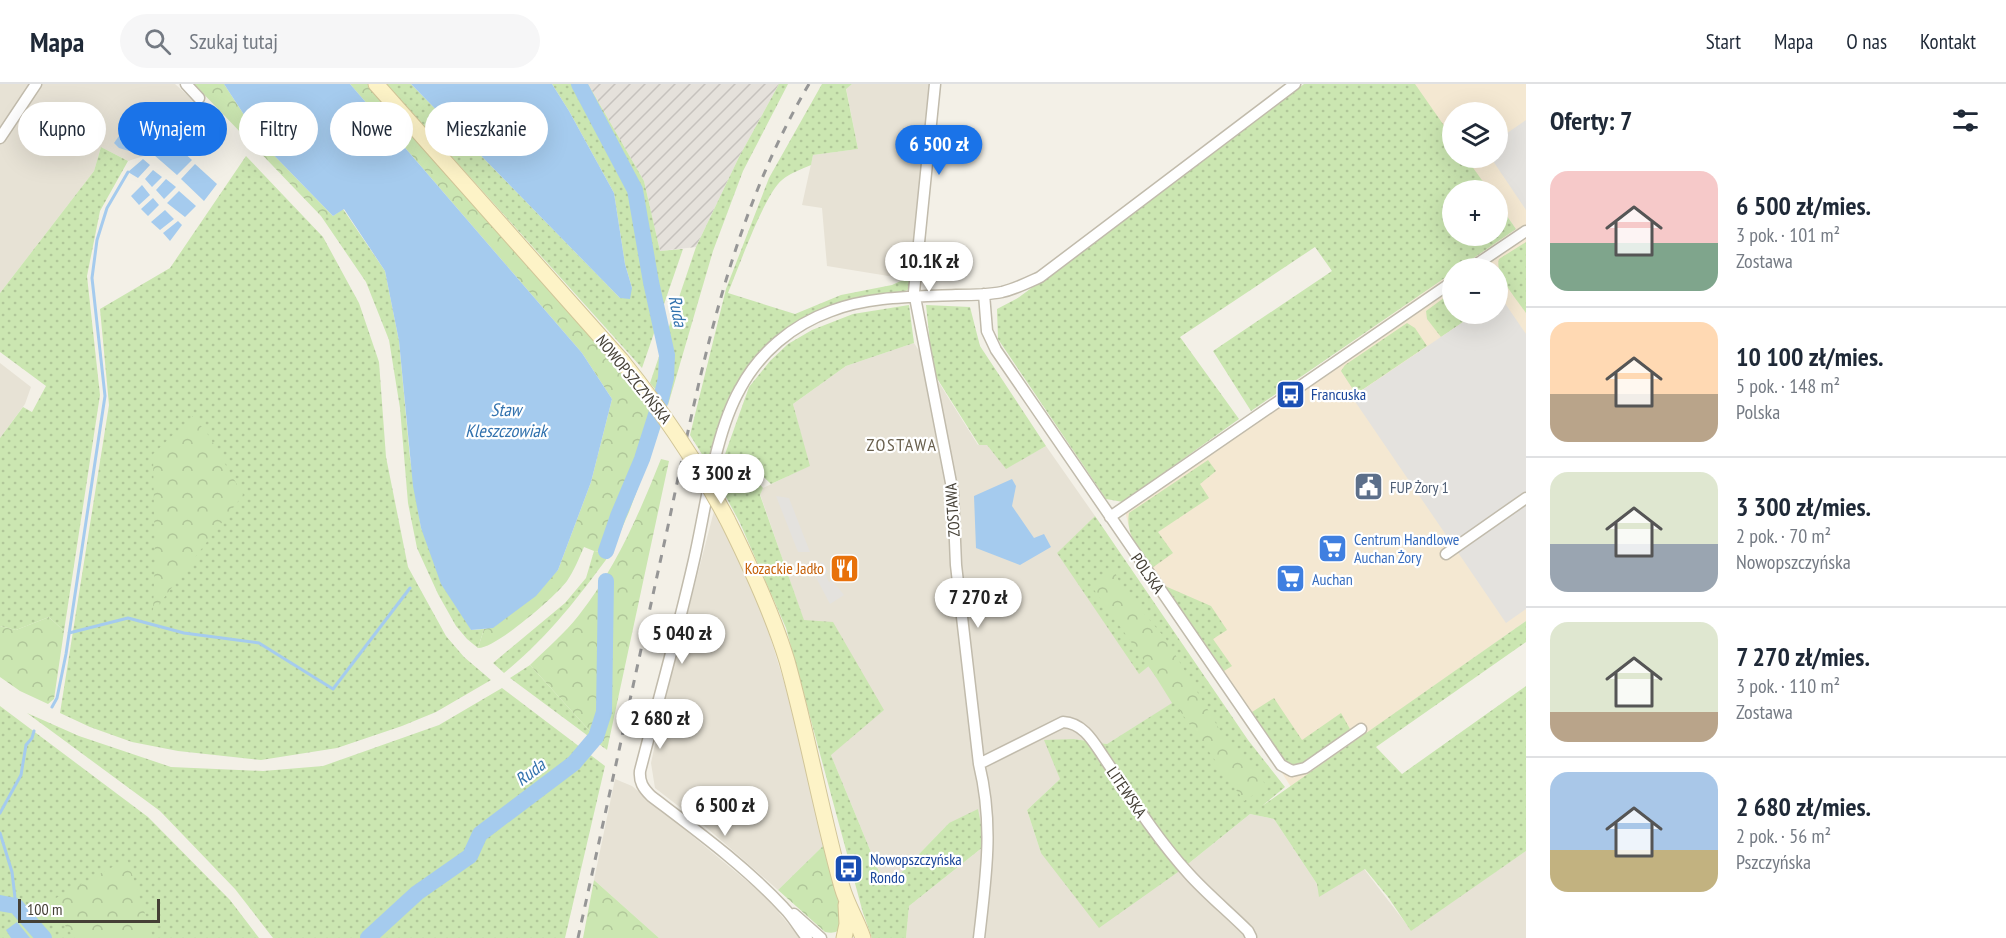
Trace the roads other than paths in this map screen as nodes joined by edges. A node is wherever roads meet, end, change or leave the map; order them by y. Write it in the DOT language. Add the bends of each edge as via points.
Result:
graph roads {
  1 [pos="186,84"];
  2 [pos="376,84"];
  3 [pos="935,84"];
  4 [pos="1295,84"];
  5 [pos="31,86"];
  6 [pos="198,98"];
  7 [pos="0,138"];
  8 [pos="1526,231"];
  9 [pos="1487,258"];
  10 [pos="1442,289"];
  11 [pos="984,294"];
  12 [pos="915,297"];
  13 [pos="1526,498"];
  14 [pos="1110,517"];
  15 [pos="1446,554"];
  16 [pos="1361,729"];
  17 [pos="980,764"];
  18 [pos="846,903"];
  19 [pos="786,909"];
  20 [pos="1250,937"];
  21 [pos="807,938"];
  22 [pos="821,938"];
  23 [pos="844,938"];
  24 [pos="863,938"];
  25 [pos="979,938"];
  1 -- 6 [label="street"];
  2 -- 18 [label="main road, NOWOPSZCZYŃSKA, bridge" via="622,361 682,441 727,519 770,612 786,660"];
  3 -- 12 [label="street, ZOSTAWA"];
  4 -- 11 [label="street" via="1053,268 1022,286"];
  5 -- 7 [label="street"];
  8 -- 9 [label="street"];
  10 -- 14 [label="street"];
  11 -- 12 [label="street"];
  11 -- 14 [label="street, POLSKA" via="987,331 996,350"];
  12 -- 17 [label="street, ZOSTAWA" via="953,493 956,565"];
  12 -- 19 [label="street" via="859,302 812,319 772,347 740,388 720,441 640,771 640,782 651,796"];
  13 -- 15 [label="street"];
  14 -- 16 [label="street, POLSKA" via="1284,768 1305,768"];
  17 -- 20 [label="street, LITEWSKA" via="1063,722 1077,725 1091,738 1152,830"];
  17 -- 25 [label="street, ZOSTAWA" via="986,793 989,857"];
  18 -- 23 [label="main road, NOWOPSZCZYŃSKA"];
  18 -- 24 [label="main road, NOWOPSZCZYŃSKA"];
  19 -- 21 [label="street"];
  19 -- 22 [label="street"];
}
